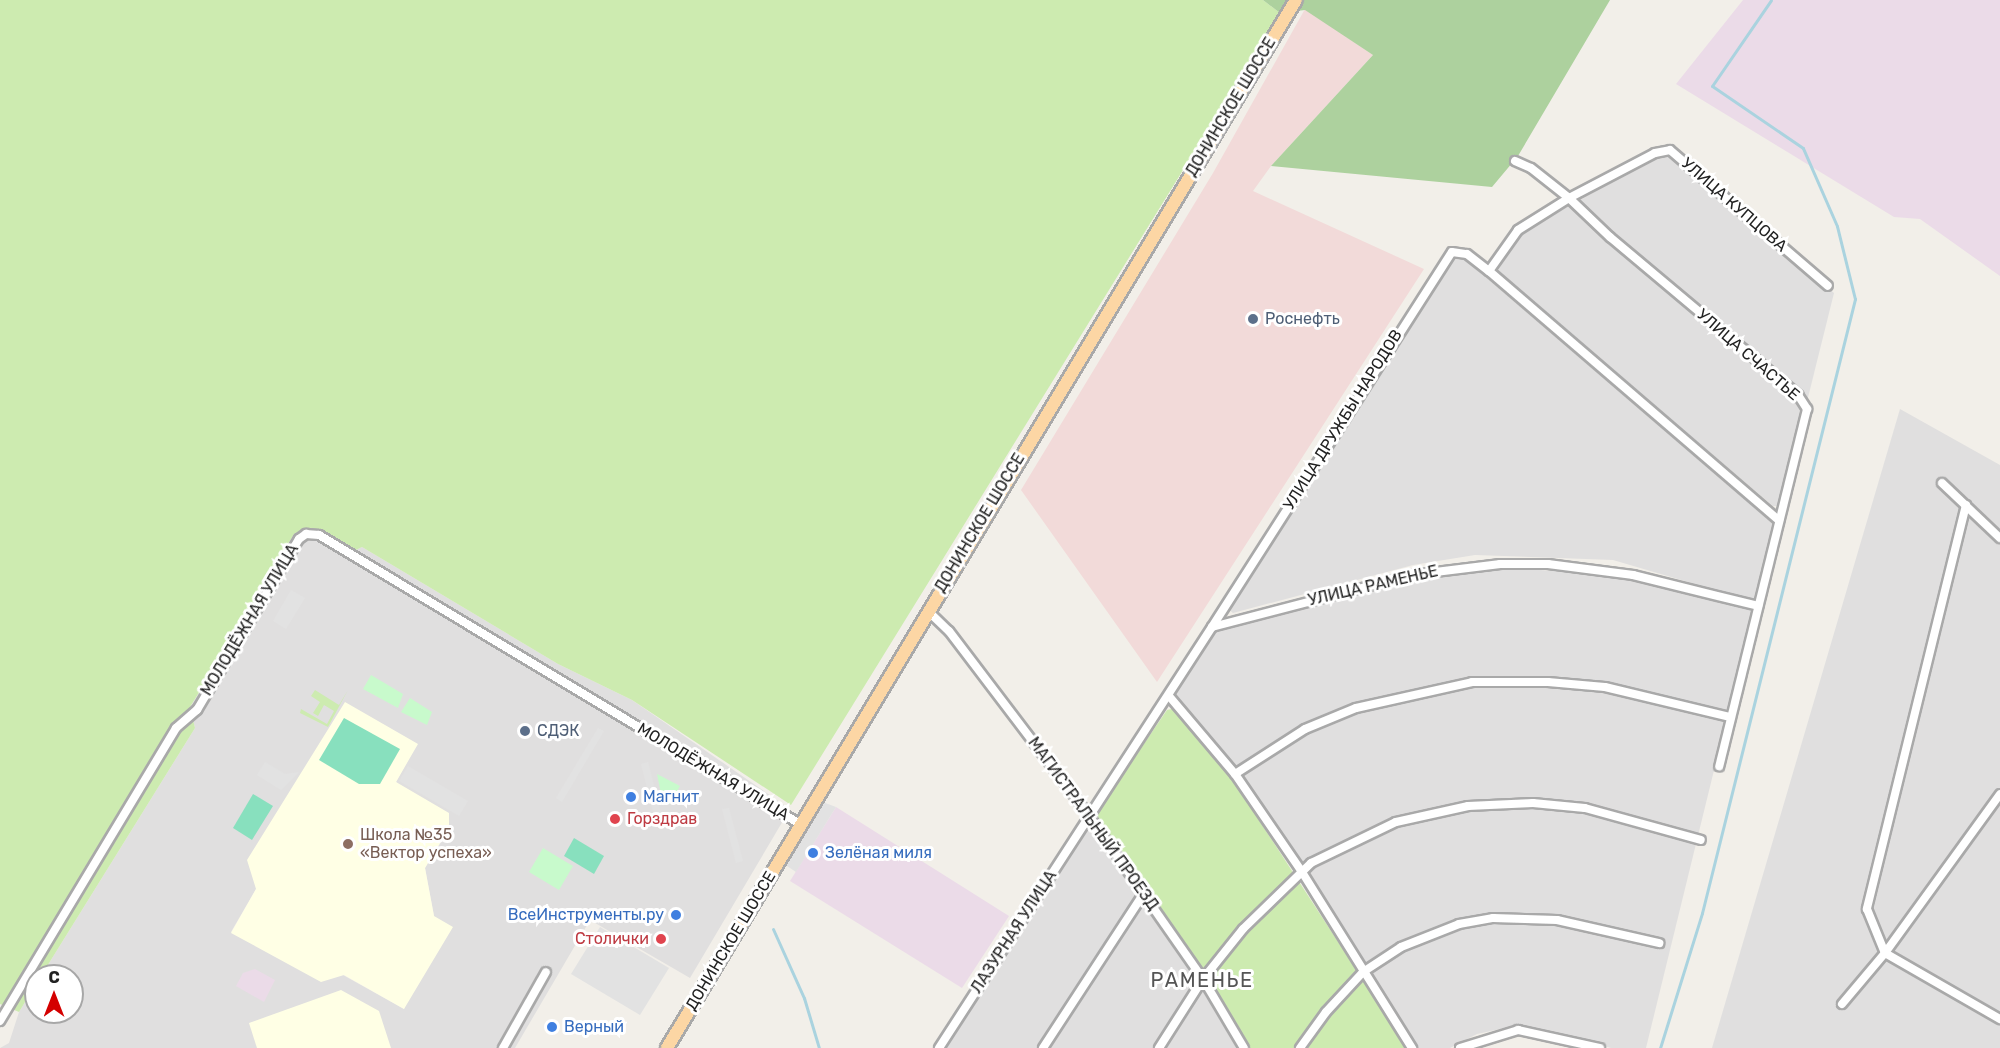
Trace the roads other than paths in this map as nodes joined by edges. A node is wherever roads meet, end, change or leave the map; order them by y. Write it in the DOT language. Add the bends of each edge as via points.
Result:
graph roads {
  1 [pos="1296,0"];
  2 [pos="1515,161"];
  3 [pos="1569,198"];
  4 [pos="1489,271"];
  5 [pos="1828,286"];
  6 [pos="1942,483"];
  7 [pos="1966,505"];
  8 [pos="1779,520"];
  9 [pos="2000,537"];
  10 [pos="1758,606"];
  11 [pos="928,611"];
  12 [pos="1212,627"];
  13 [pos="1169,696"];
  14 [pos="1730,717"];
  15 [pos="1719,766"];
  16 [pos="1235,774"];
  17 [pos="2000,794"];
  18 [pos="1090,817"];
  19 [pos="800,824"];
  20 [pos="1701,840"];
  21 [pos="1302,872"];
  22 [pos="1144,893"];
  23 [pos="1659,943"];
  24 [pos="1885,953"];
  25 [pos="546,972"];
  26 [pos="1364,972"];
  27 [pos="1203,979"];
  28 [pos="1842,1004"];
  29 [pos="2000,1019"];
  30 [pos="0,1021"];
  31 [pos="1464,1047"];
  32 [pos="502,1048"];
  33 [pos="667,1048"];
  34 [pos="939,1048"];
  35 [pos="1043,1048"];
  36 [pos="1159,1048"];
  37 [pos="1244,1048"];
  38 [pos="1300,1048"];
  39 [pos="1412,1048"];
  40 [pos="1600,1048"];
  1 -- 11 [label="main road, ДОНИНСКОЕ ШОССЕ"];
  2 -- 3 [label="street, УЛИЦА СЧАСТЬЕ" via="1532,168"];
  3 -- 4 [label="street" via="1518,230"];
  3 -- 5 [label="street, УЛИЦА КУПЦОВА" via="1655,153 1670,150"];
  3 -- 8 [label="street, УЛИЦА СЧАСТЬЕ" via="1798,395 1807,409"];
  4 -- 8 [label="street, УЛИЦА ДРУЖБЫ НАРОДОВ"];
  4 -- 12 [label="street, УЛИЦА ДРУЖБЫ НАРОДОВ" via="1460,250 1444,258"];
  6 -- 7 [label="street"];
  7 -- 9 [label="street"];
  7 -- 24 [label="street" via="1868,909"];
  8 -- 10 [label="street, УЛИЦА СЧАСТЬЕ"];
  10 -- 12 [label="street, УЛИЦА РАМЕНЬЕ" via="1612,572 1548,564 1500,564 1412,575"];
  10 -- 14 [label="street, УЛИЦА СЧАСТЬЕ"];
  11 -- 18 [label="street, МАГИСТРАЛЬНЫЙ ПРОЕЗД" via="949,631"];
  11 -- 19 [label="main road, ДОНИНСКОЕ ШОССЕ"];
  12 -- 13 [label="street"];
  13 -- 16 [label="street"];
  13 -- 18 [label="street"];
  14 -- 15 [label="street, УЛИЦА СЧАСТЬЕ"];
  14 -- 16 [label="street" via="1605,687 1472,682 1356,708 1305,729"];
  16 -- 21 [label="street"];
  17 -- 24 [label="street"];
  18 -- 22 [label="street, МАГИСТРАЛЬНЫЙ ПРОЕЗД"];
  18 -- 34 [label="street, ЛАЗУРНАЯ УЛИЦА"];
  19 -- 30 [label="street, МОЛОДЁЖНАЯ УЛИЦА" via="319,535 306,534 299,539 197,710 183,720 165,746"];
  19 -- 33 [label="main road, ДОНИНСКОЕ ШОССЕ"];
  20 -- 21 [label="street" via="1585,808 1533,803 1468,806 1396,822 1311,863"];
  21 -- 26 [label="street"];
  21 -- 27 [label="street" via="1243,929"];
  22 -- 27 [label="street, МАГИСТРАЛЬНЫЙ ПРОЕЗД"];
  22 -- 35 [label="street"];
  23 -- 26 [label="street" via="1557,920 1493,918 1425,935"];
  24 -- 28 [label="street"];
  24 -- 29 [label="street"];
  25 -- 32 [label="street"];
  26 -- 38 [label="street" via="1326,1012"];
  26 -- 39 [label="street"];
  27 -- 36 [label="street"];
  27 -- 37 [label="street, МАГИСТРАЛЬНЫЙ ПРОЕЗД"];
  31 -- 40 [label="street" via="1518,1030"];
}
